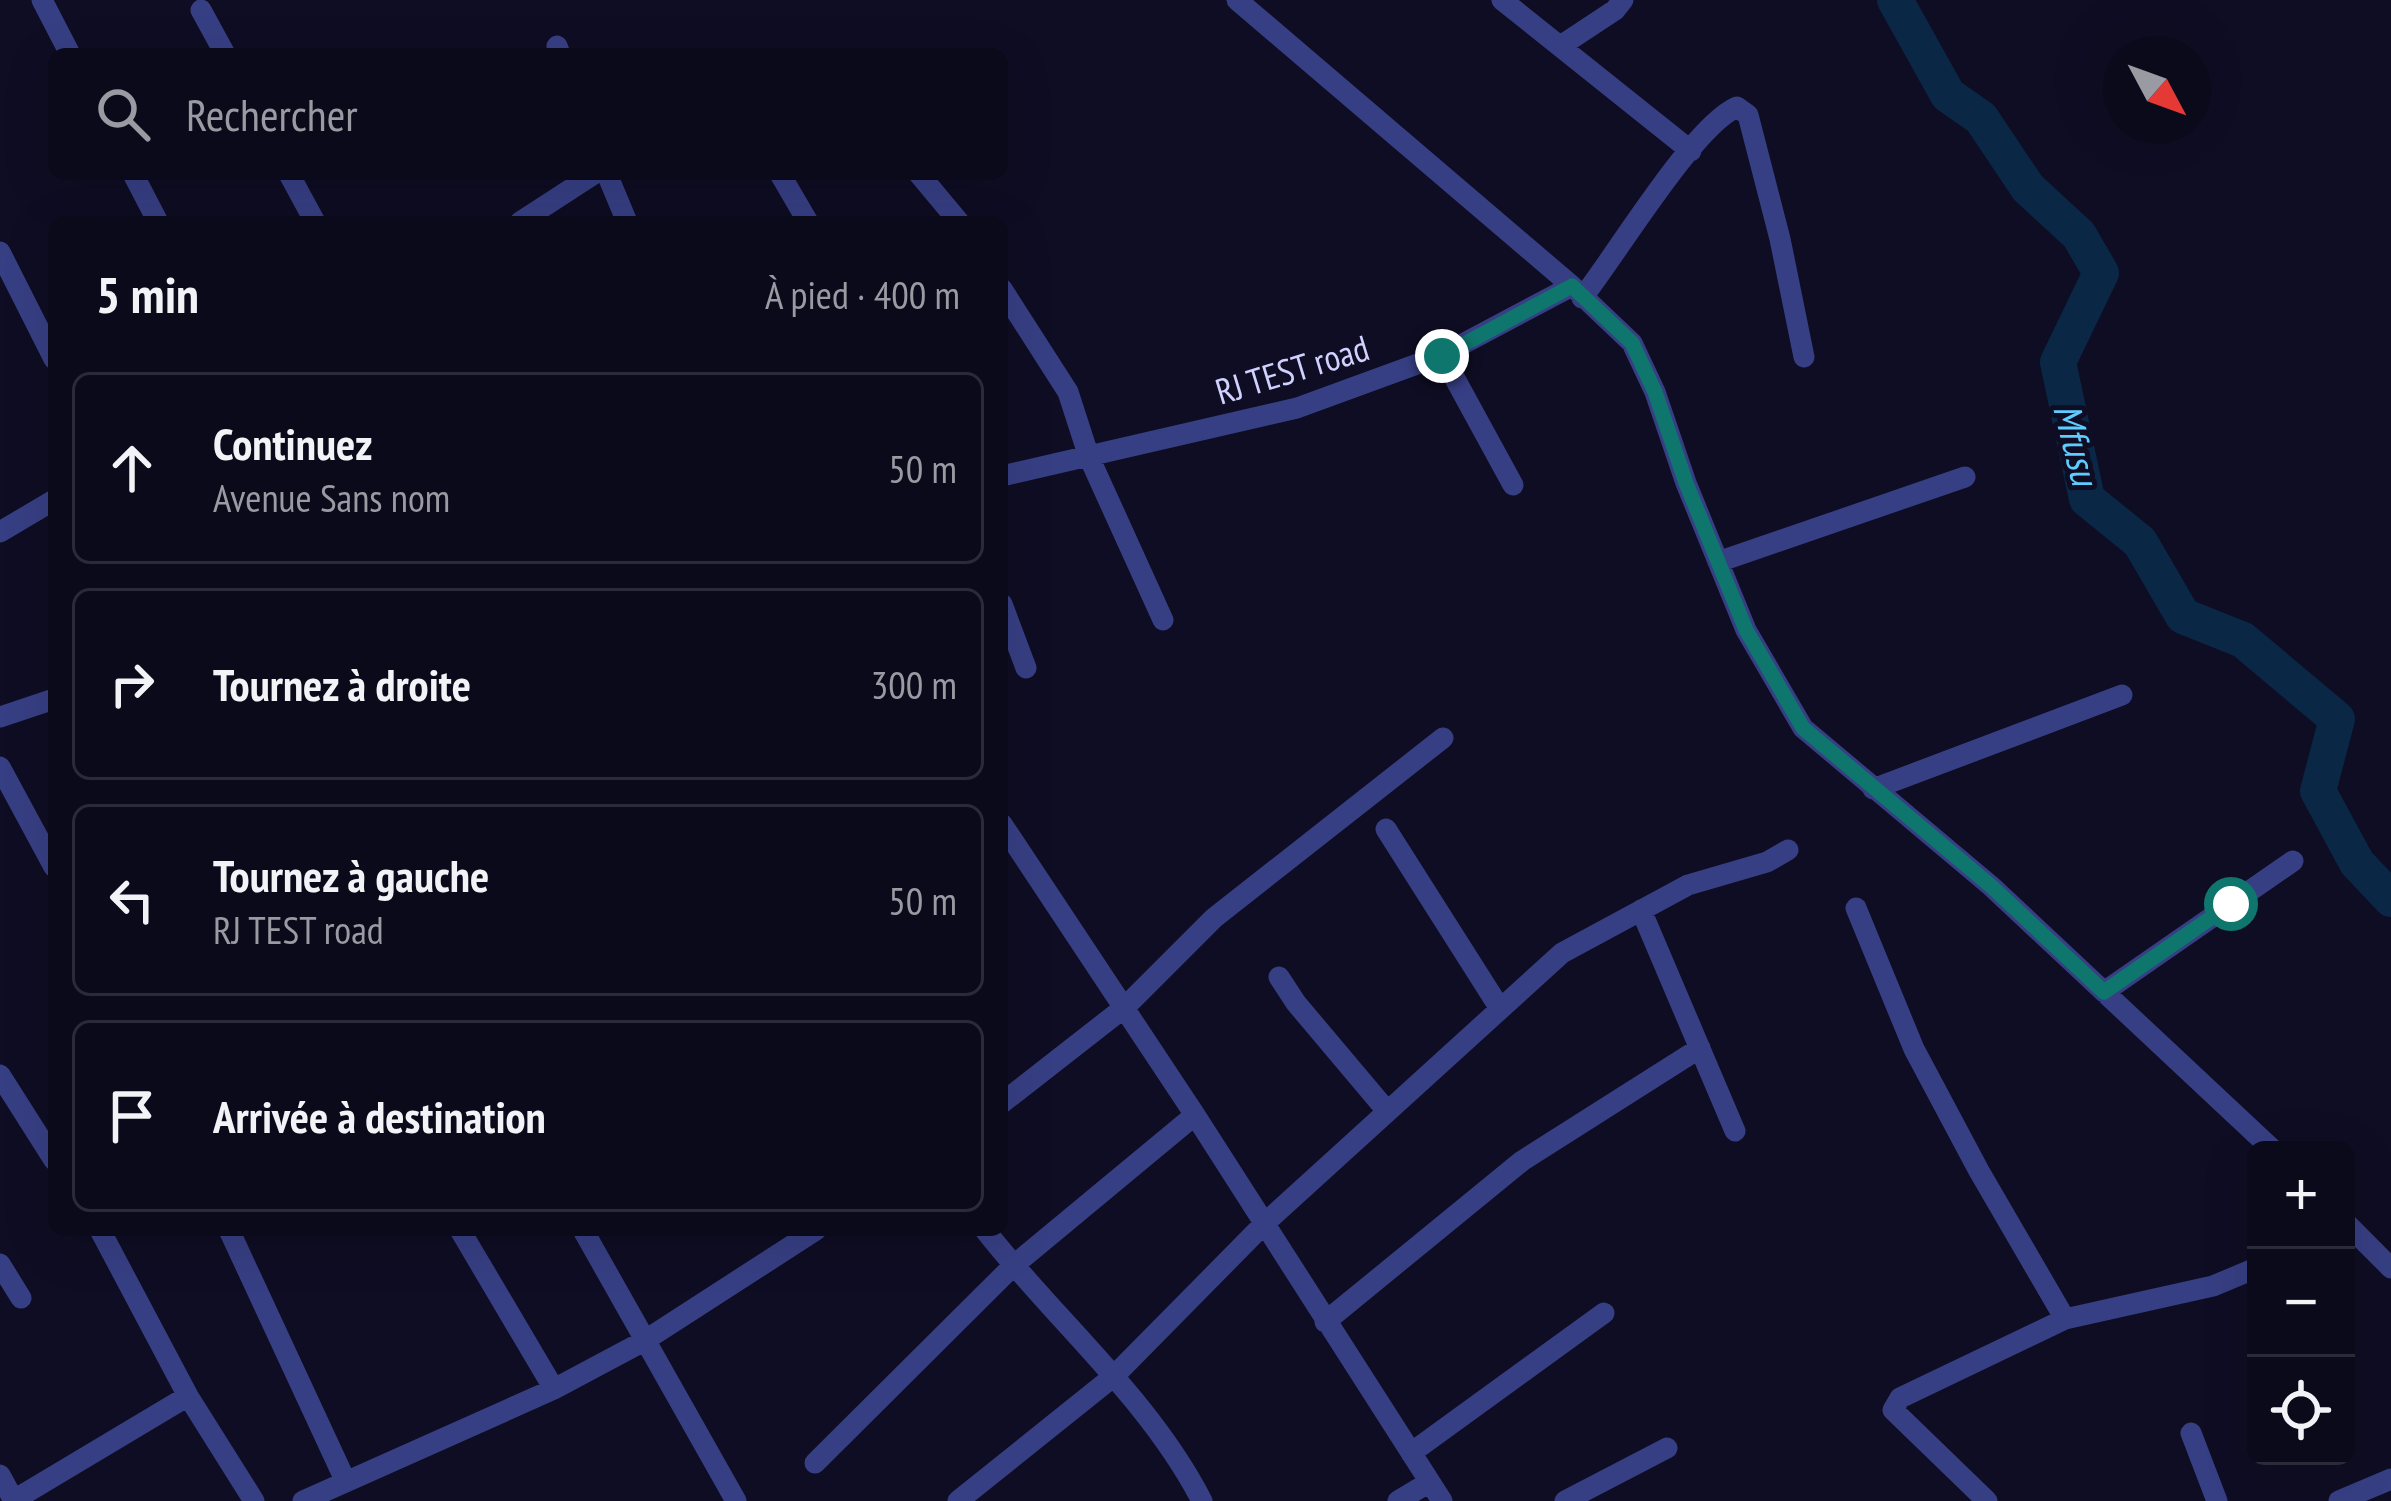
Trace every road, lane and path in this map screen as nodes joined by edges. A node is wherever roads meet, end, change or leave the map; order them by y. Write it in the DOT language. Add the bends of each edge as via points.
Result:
graph roads {
  1 [pos="42,0"];
  2 [pos="1237,0"];
  3 [pos="1502,0"];
  4 [pos="1623,0"];
  5 [pos="201,10"];
  6 [pos="1562,45"];
  7 [pos="67,48"];
  8 [pos="221,48"];
  9 [pos="1691,151"];
  10 [pos="136,180"];
  11 [pos="293,180"];
  12 [pos="586,180"];
  13 [pos="610,180"];
  14 [pos="784,180"];
  15 [pos="924,180"];
  16 [pos="155,216"];
  17 [pos="312,216"];
  18 [pos="529,216"];
  19 [pos="624,216"];
  20 [pos="804,216"];
  21 [pos="954,216"];
  22 [pos="0,252"];
  23 [pos="1577,292"];
  24 [pos="1008,299"];
  25 [pos="48,347"];
  26 [pos="1442,356"];
  27 [pos="1804,357"];
  28 [pos="1089,457"];
  29 [pos="1008,475"];
  30 [pos="1965,477"];
  31 [pos="1513,485"];
  32 [pos="48,504"];
  33 [pos="0,532"];
  34 [pos="1718,562"];
  35 [pos="1008,620"];
  36 [pos="1162,620"];
  37 [pos="1026,668"];
  38 [pos="2122,695"];
  39 [pos="48,701"];
  40 [pos="0,717"];
  41 [pos="1443,738"];
  42 [pos="0,767"];
  43 [pos="1873,790"];
  44 [pos="1386,829"];
  45 [pos="1008,833"];
  46 [pos="1788,850"];
  47 [pos="48,856"];
  48 [pos="2293,860"];
  49 [pos="1856,908"];
  50 [pos="1641,910"];
  51 [pos="1279,977"];
  52 [pos="2104,992"];
  53 [pos="1125,1007"];
  54 [pos="1499,1007"];
  55 [pos="1700,1048"];
  56 [pos="0,1075"];
  57 [pos="1008,1097"];
  58 [pos="1388,1111"];
  59 [pos="1195,1115"];
  60 [pos="1735,1131"];
  61 [pos="2263,1141"];
  62 [pos="48,1151"];
  63 [pos="1265,1223"];
  64 [pos="2355,1232"];
  65 [pos="103,1236"];
  66 [pos="232,1236"];
  67 [pos="464,1236"];
  68 [pos="586,1236"];
  69 [pos="807,1236"];
  70 [pos="990,1236"];
  71 [pos="0,1264"];
  72 [pos="1013,1266"];
  73 [pos="2391,1268"];
  74 [pos="2247,1272"];
  75 [pos="21,1298"];
  76 [pos="1604,1312"];
  77 [pos="2066,1318"];
  78 [pos="1325,1322"];
  79 [pos="644,1341"];
  80 [pos="1114,1376"];
  81 [pos="554,1390"];
  82 [pos="188,1396"];
  83 [pos="2192,1432"];
  84 [pos="1667,1448"];
  85 [pos="1411,1453"];
  86 [pos="814,1463"];
  87 [pos="0,1475"];
  88 [pos="2391,1479"];
  89 [pos="346,1482"];
  90 [pos="1435,1492"];
  91 [pos="14,1500"];
  92 [pos="254,1501"];
  93 [pos="303,1501"];
  94 [pos="736,1501"];
  95 [pos="958,1501"];
  96 [pos="1202,1501"];
  97 [pos="1398,1501"];
  98 [pos="1565,1501"];
  99 [pos="1987,1501"];
  100 [pos="2217,1501"];
  101 [pos="2339,1501"];
  1 -- 7 [label="street"];
  2 -- 23 [label="street"];
  3 -- 6 [label="street"];
  4 -- 6 [label="street"];
  5 -- 8 [label="street"];
  6 -- 9 [label="street"];
  9 -- 23 [label="street" via="1606,267"];
  9 -- 27 [label="street" via="1726,112 1737,107 1748,115"];
  10 -- 16 [label="street"];
  11 -- 17 [label="street"];
  12 -- 18 [label="street"];
  13 -- 19 [label="street"];
  14 -- 20 [label="street"];
  15 -- 21 [label="street"];
  22 -- 25 [label="street"];
  23 -- 26 [label="street, RJ TEST road"];
  23 -- 34 [label="street" via="1632,343"];
  24 -- 28 [label="street" via="1067,392"];
  26 -- 28 [label="street, RJ TEST road" via="1297,408"];
  26 -- 31 [label="street"];
  28 -- 29 [label="street, RJ TEST road"];
  28 -- 36 [label="street"];
  30 -- 34 [label="street"];
  32 -- 33 [label="street"];
  34 -- 43 [label="street" via="1746,630 1803,728"];
  35 -- 37 [label="street"];
  38 -- 43 [label="street"];
  39 -- 40 [label="street"];
  41 -- 53 [label="street" via="1214,918"];
  42 -- 47 [label="street"];
  43 -- 52 [label="street"];
  44 -- 54 [label="street"];
  45 -- 53 [label="street"];
  46 -- 50 [label="street"];
  48 -- 52 [label="street"];
  49 -- 77 [label="street" via="1913,1049"];
  50 -- 54 [label="street" via="1562,952"];
  50 -- 55 [label="street"];
  51 -- 58 [label="street"];
  52 -- 61 [label="street"];
  53 -- 57 [label="street"];
  53 -- 59 [label="street"];
  54 -- 58 [label="street"];
  55 -- 60 [label="street"];
  55 -- 78 [label="street" via="1522,1161"];
  56 -- 62 [label="street"];
  58 -- 63 [label="street"];
  59 -- 63 [label="street"];
  59 -- 72 [label="street"];
  63 -- 78 [label="street"];
  63 -- 80 [label="street"];
  64 -- 73 [label="street"];
  65 -- 82 [label="street"];
  66 -- 89 [label="street"];
  67 -- 81 [label="street"];
  68 -- 79 [label="street"];
  69 -- 79 [label="street"];
  70 -- 72 [label="street"];
  71 -- 75 [label="street"];
  72 -- 80 [label="street"];
  72 -- 86 [label="street"];
  74 -- 77 [label="street"];
  76 -- 85 [label="street"];
  77 -- 99 [label="street" via="1893,1406"];
  78 -- 85 [label="street"];
  79 -- 81 [label="street"];
  79 -- 94 [label="street"];
  80 -- 95 [label="street"];
  80 -- 96 [label="street"];
  81 -- 89 [label="street"];
  82 -- 91 [label="street"];
  82 -- 92 [label="street"];
  83 -- 100 [label="street"];
  84 -- 98 [label="street"];
  85 -- 90 [label="street"];
  87 -- 91 [label="street"];
  88 -- 101 [label="street"];
  89 -- 93 [label="street"];
  90 -- 97 [label="street"];
}
